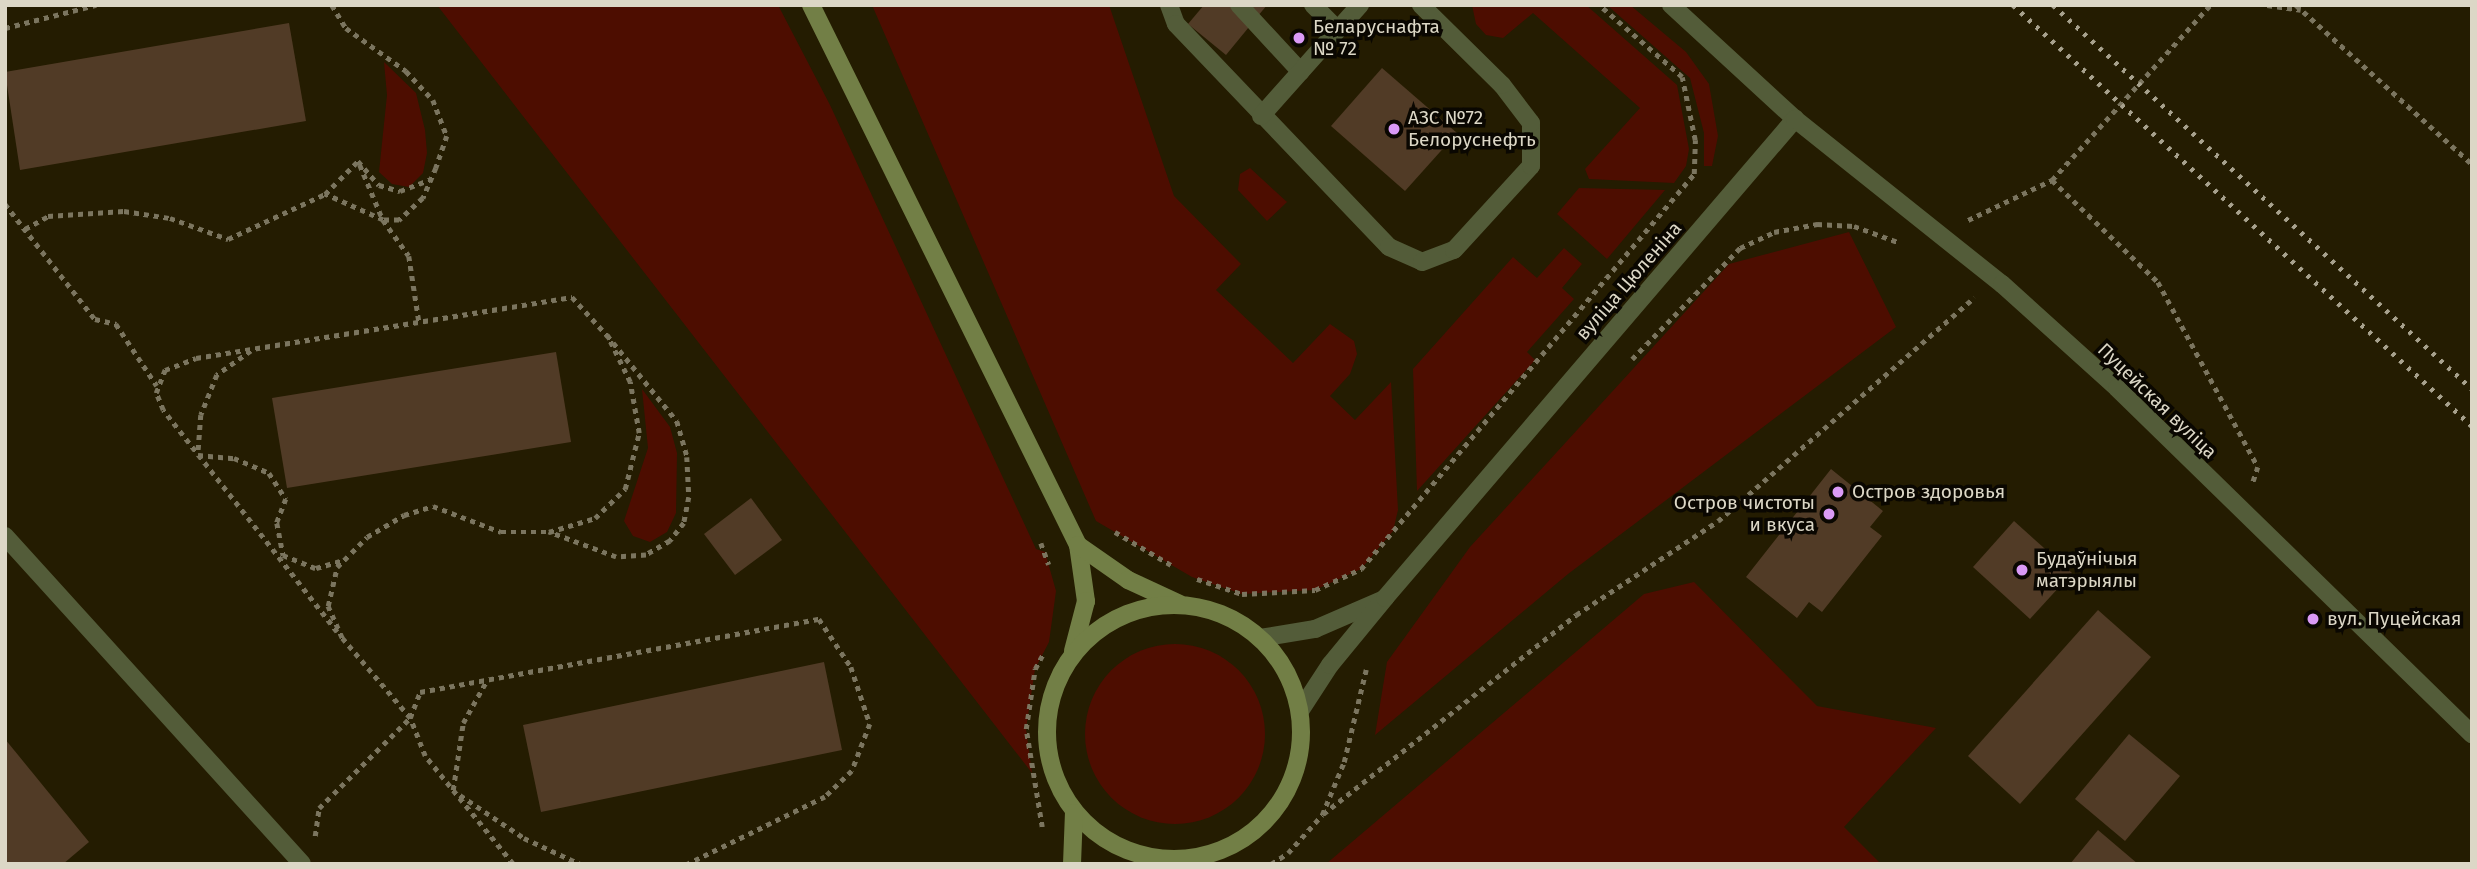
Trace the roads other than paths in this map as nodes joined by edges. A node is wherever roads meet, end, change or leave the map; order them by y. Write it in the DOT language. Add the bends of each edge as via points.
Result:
graph roads {
  1 [pos="811,5"];
  2 [pos="1168,5"];
  3 [pos="1239,5"];
  4 [pos="1313,5"];
  5 [pos="1360,5"];
  6 [pos="1420,5"];
  7 [pos="1671,5"];
  8 [pos="1338,30"];
  9 [pos="1301,72"];
  10 [pos="1261,116"];
  11 [pos="1795,119"];
  12 [pos="5,536"];
  13 [pos="1078,545"];
  14 [pos="1385,598"];
  15 [pos="1180,604"];
  16 [pos="1260,638"];
  17 [pos="1072,655"];
  18 [pos="1300,711"];
  19 [pos="2472,735"];
  20 [pos="1074,813"];
  21 [pos="1184,862"];
  22 [pos="302,864"];
  23 [pos="1072,864"];
  1 -- 13 [label="main road"];
  2 -- 10 [label="street" via="1177,24"];
  3 -- 9 [label="street"];
  4 -- 8 [label="street"];
  5 -- 8 [label="street"];
  6 -- 10 [label="street" via="1502,85 1531,123 1531,166 1454,250 1422,262 1389,247"];
  7 -- 11 [label="street"];
  8 -- 9 [label="street"];
  9 -- 10 [label="street"];
  11 -- 14 [label="street, вуліца Цюленіна"];
  11 -- 19 [label="street, Пуцейская вуліца" via="2012,292 2117,388"];
  12 -- 22 [label="street"];
  13 -- 15 [label="main road" via="1128,580"];
  13 -- 17 [label="main road" via="1086,601"];
  14 -- 16 [label="street, вуліца Цюленіна" via="1315,629"];
  14 -- 18 [label="street, вуліца Цюленіна" via="1330,664"];
  15 -- 16 [label="main road" via="1223,614"];
  15 -- 17 [label="main road" via="1139,609 1102,626"];
  16 -- 18 [label="main road" via="1286,671"];
  17 -- 20 [label="main road" via="1052,692 1046,734 1054,776"];
  18 -- 21 [label="main road" via="1300,753 1287,793 1262,826 1238,842"];
  20 -- 21 [label="main road" via="1105,841 1144,857"];
  20 -- 23 [label="main road"];
}
